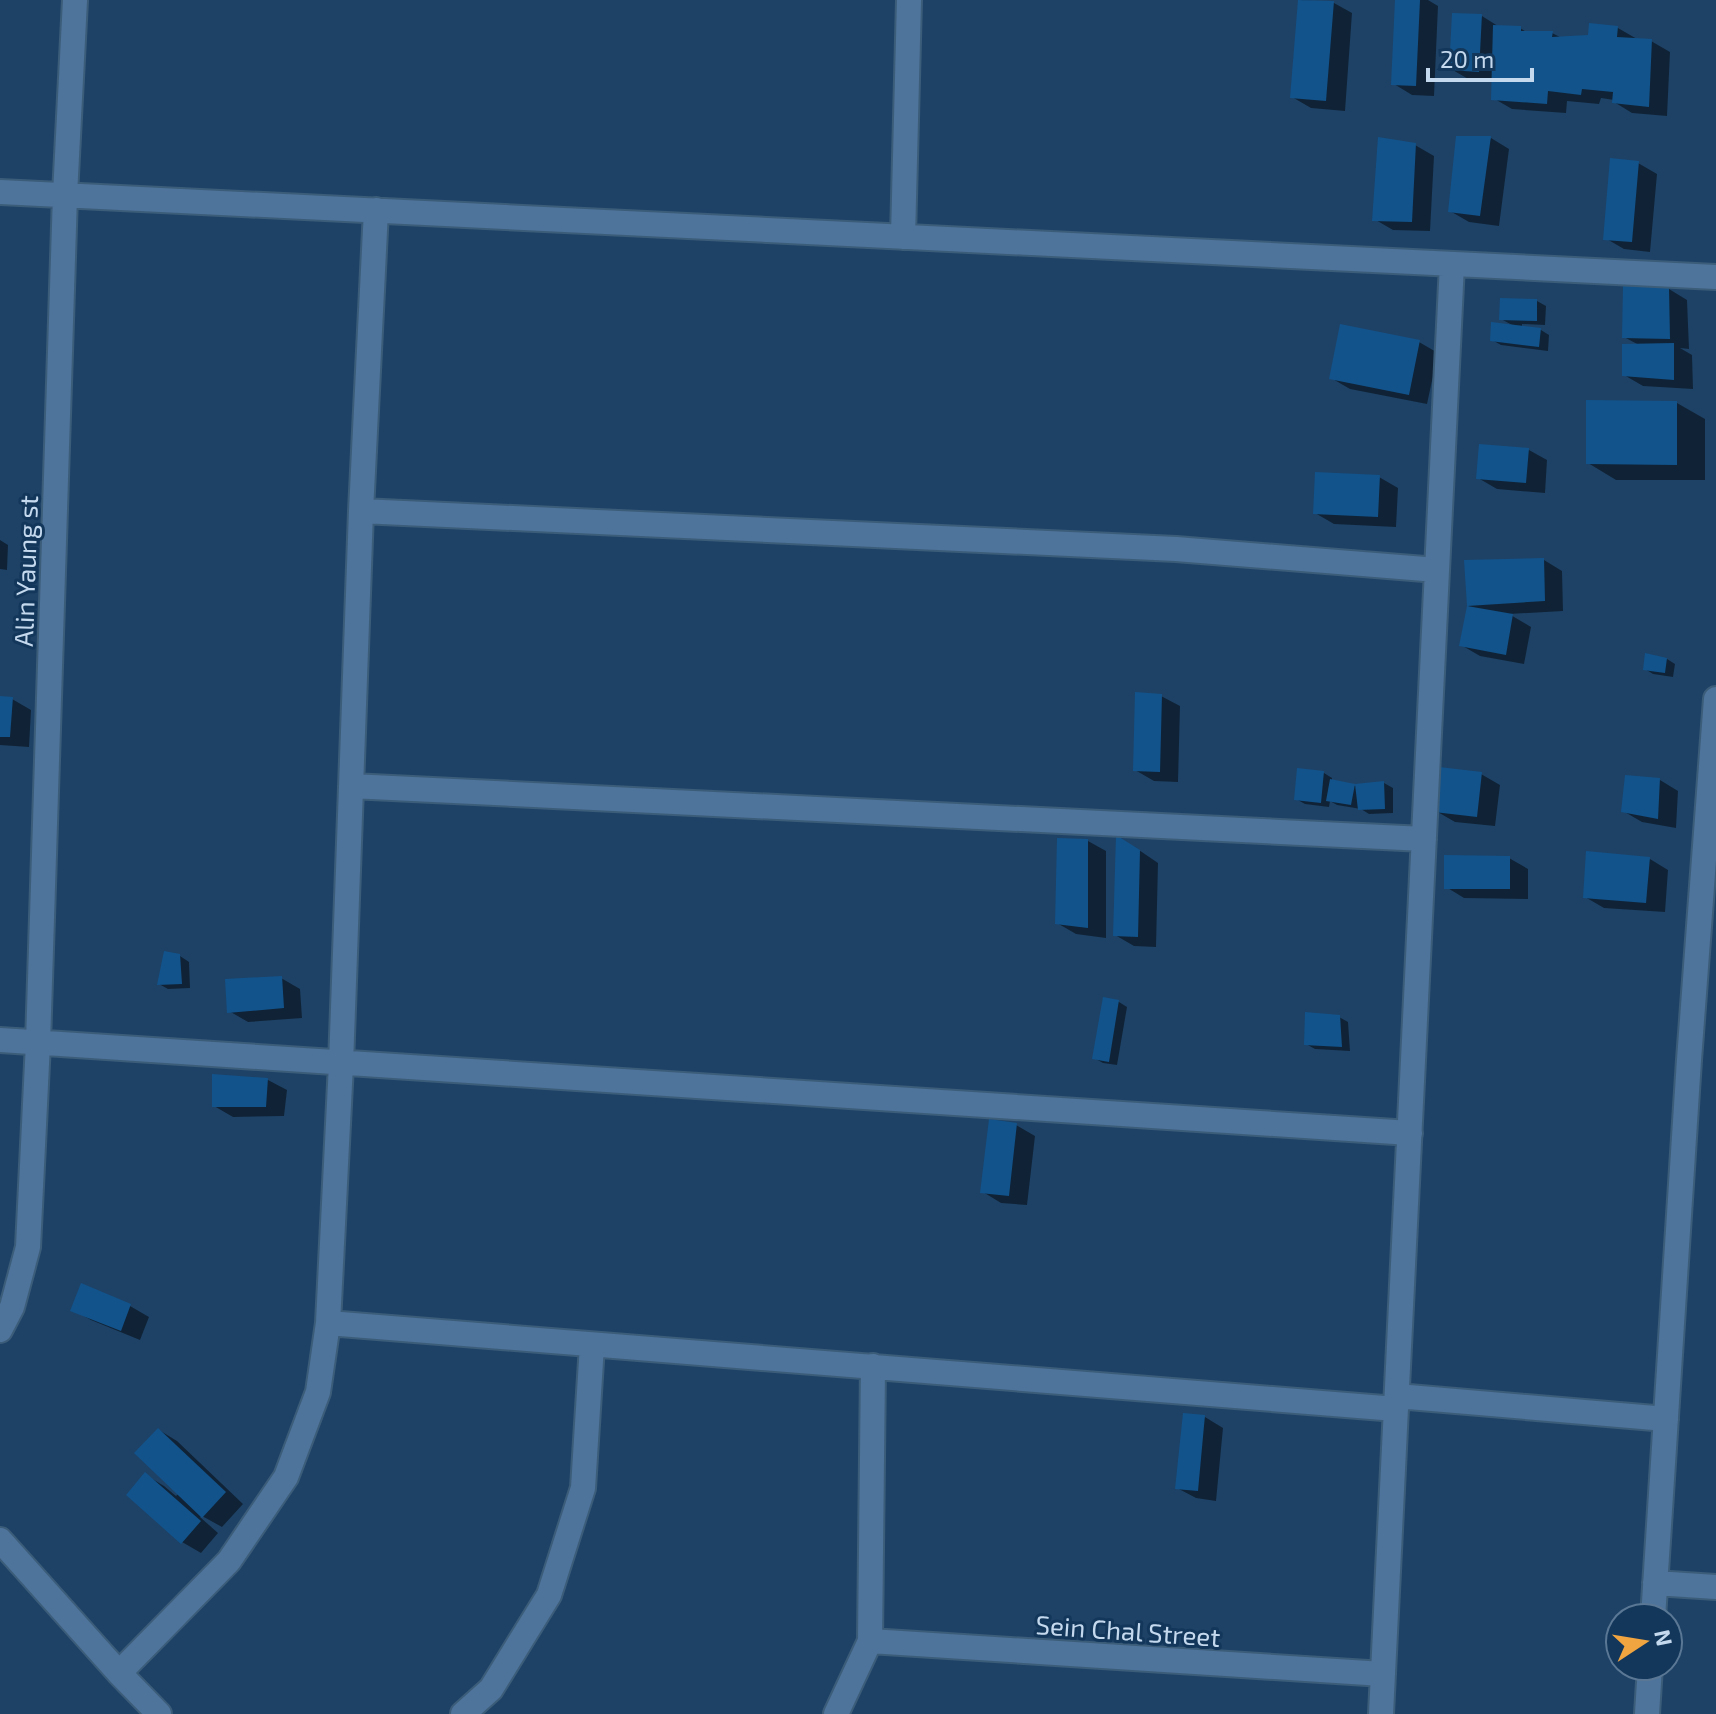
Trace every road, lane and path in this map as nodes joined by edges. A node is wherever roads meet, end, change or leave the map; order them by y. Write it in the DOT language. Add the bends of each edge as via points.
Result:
graph roads {
  1 [pos="75,0"];
  2 [pos="909,0"];
  3 [pos="0,192"];
  4 [pos="65,195"];
  5 [pos="376,210"];
  6 [pos="903,237"];
  7 [pos="1452,264"];
  8 [pos="1716,277"];
  9 [pos="361,511"];
  10 [pos="1437,570"];
  11 [pos="1716,699"];
  12 [pos="351,786"];
  13 [pos="1424,839"];
  14 [pos="0,1040"];
  15 [pos="38,1043"];
  16 [pos="341,1064"];
  17 [pos="1410,1133"];
  18 [pos="328,1323"];
  19 [pos="0,1330"];
  20 [pos="592,1345"];
  21 [pos="873,1366"];
  22 [pos="1396,1402"];
  23 [pos="1666,1419"];
  24 [pos="0,1540"];
  25 [pos="1655,1583"];
  26 [pos="1716,1587"];
  27 [pos="1654,1602"];
  28 [pos="870,1641"];
  29 [pos="119,1673"];
  30 [pos="1383,1674"];
  31 [pos="1649,1682"];
  32 [pos="159,1714"];
  33 [pos="463,1714"];
  34 [pos="836,1714"];
  35 [pos="1381,1714"];
  36 [pos="1647,1714"];
  1 -- 4 [label="street, Alin Yaung st"];
  2 -- 6 [label="street"];
  3 -- 4 [label="street"];
  4 -- 5 [label="street"];
  4 -- 15 [label="street, Alin Yaung st"];
  5 -- 6 [label="street"];
  5 -- 9 [label="street"];
  6 -- 7 [label="street"];
  7 -- 8 [label="street"];
  7 -- 10 [label="street"];
  9 -- 10 [label="street" via="1176,549"];
  9 -- 12 [label="street"];
  10 -- 13 [label="street"];
  11 -- 23 [label="street"];
  12 -- 13 [label="street"];
  12 -- 16 [label="street"];
  13 -- 17 [label="street"];
  14 -- 15 [label="street"];
  15 -- 16 [label="street"];
  15 -- 19 [label="street, Alin Yaung st" via="28,1247 12,1307"];
  16 -- 17 [label="street"];
  16 -- 18 [label="street"];
  17 -- 22 [label="street"];
  18 -- 20 [label="street"];
  18 -- 29 [label="street" via="318,1392 286,1477 229,1561"];
  20 -- 21 [label="street"];
  20 -- 33 [label="street" via="583,1488 549,1595 491,1689"];
  21 -- 22 [label="street"];
  21 -- 28 [label="street"];
  22 -- 23 [label="street"];
  22 -- 30 [label="street"];
  23 -- 25 [label="street"];
  24 -- 29 [label="street"];
  25 -- 26 [label="street"];
  25 -- 27 [label="street"];
  28 -- 30 [label="street, Sein Chal Street"];
  28 -- 34 [label="street"];
  29 -- 32 [label="street"];
  30 -- 35 [label="street"];
  31 -- 36 [label="street"];
}
